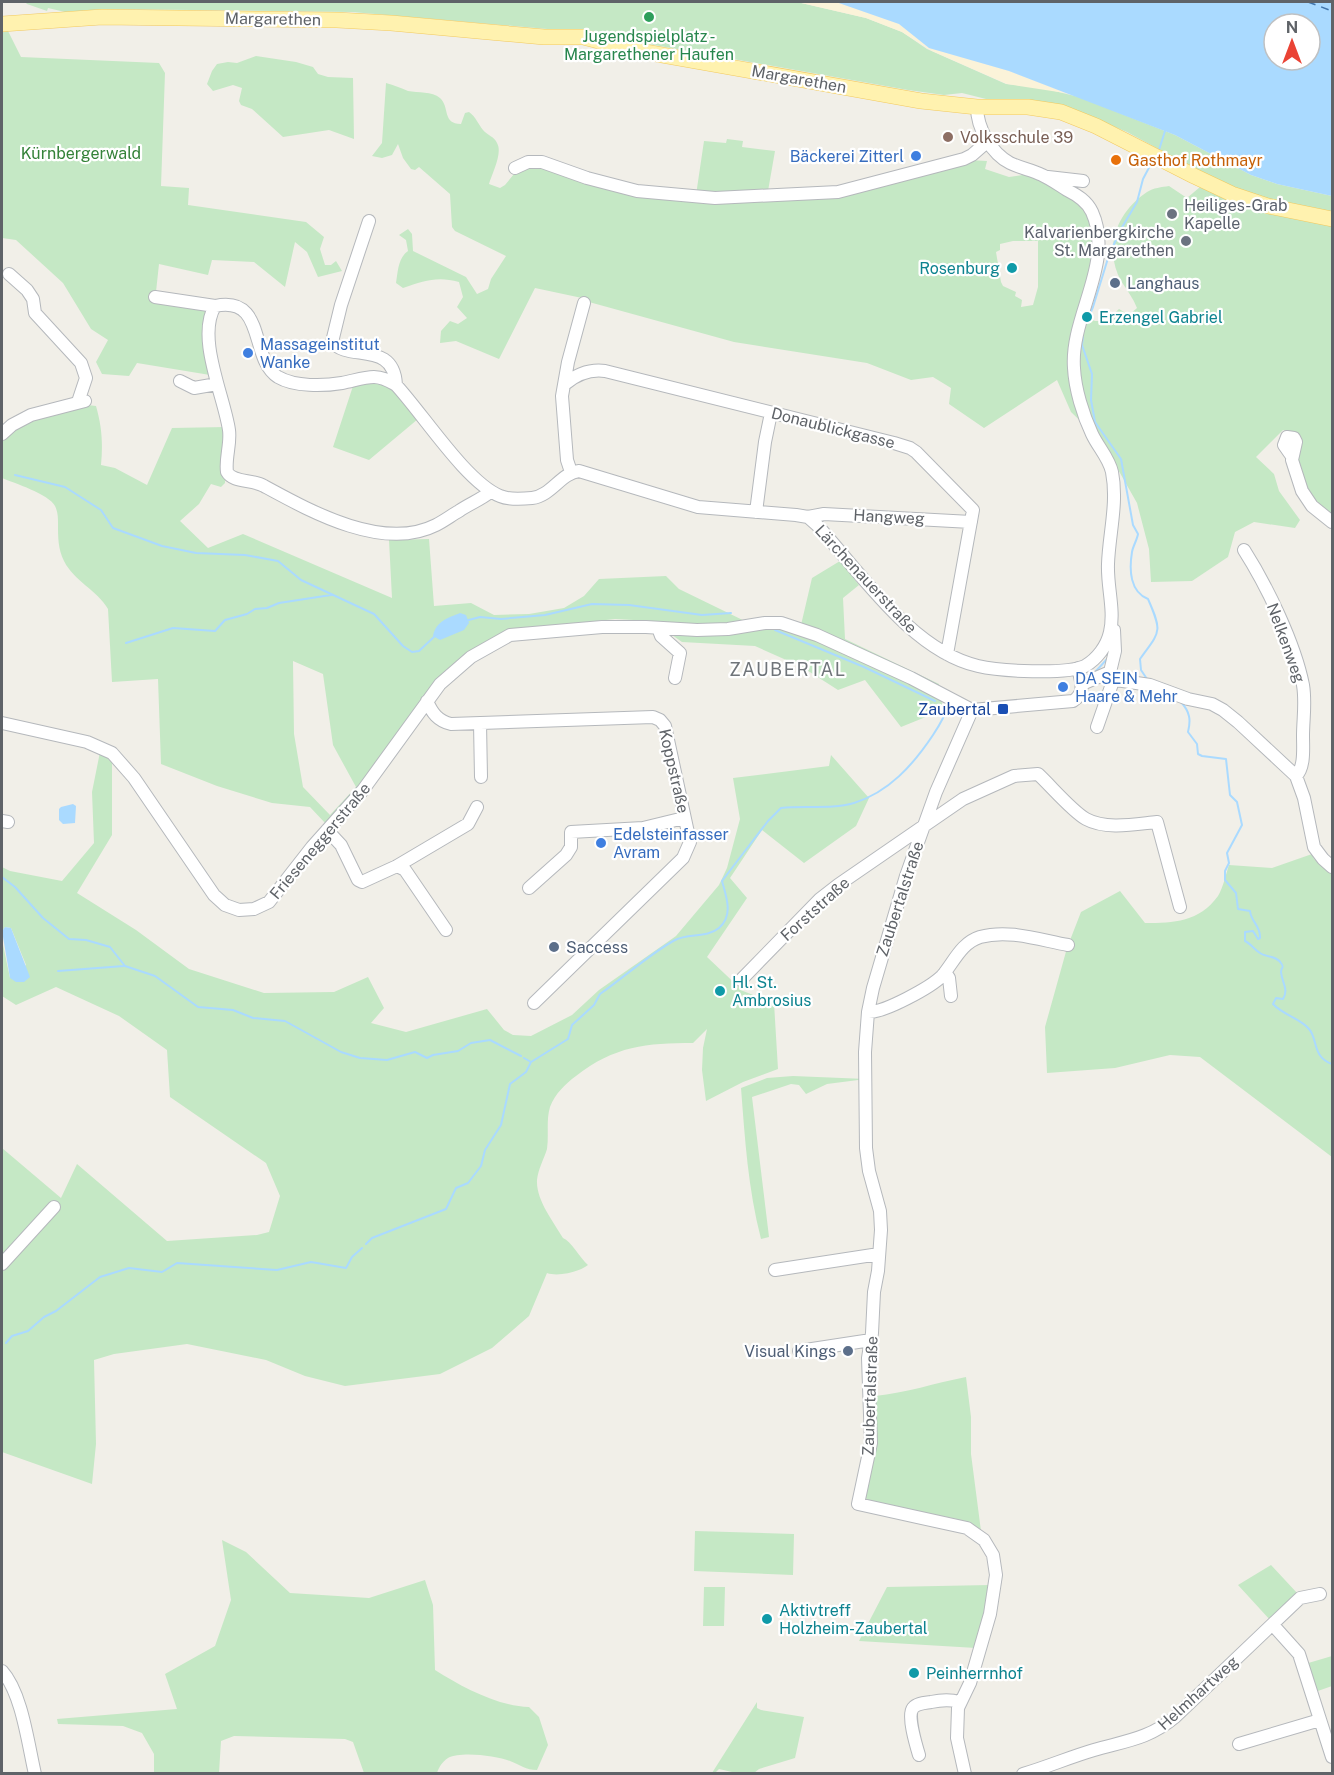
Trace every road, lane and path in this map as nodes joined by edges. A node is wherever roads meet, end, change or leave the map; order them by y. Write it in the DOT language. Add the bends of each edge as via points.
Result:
graph roads {
  1 [pos="2,24"];
  2 [pos="977,107"];
  3 [pos="988,141"];
  4 [pos="515,168"];
  5 [pos="1047,177"];
  6 [pos="1083,181"];
  7 [pos="1332,219"];
  8 [pos="369,221"];
  9 [pos="9,274"];
  10 [pos="155,297"];
  11 [pos="584,303"];
  12 [pos="215,306"];
  13 [pos="186,384"];
  14 [pos="217,384"];
  15 [pos="565,384"];
  16 [pos="396,385"];
  17 [pos="771,413"];
  18 [pos="2,434"];
  19 [pos="1291,455"];
  20 [pos="571,472"];
  21 [pos="490,492"];
  22 [pos="756,512"];
  23 [pos="808,517"];
  24 [pos="971,522"];
  25 [pos="1332,522"];
  26 [pos="1244,550"];
  27 [pos="1111,627"];
  28 [pos="658,628"];
  29 [pos="947,654"];
  30 [pos="1078,668"];
  31 [pos="1111,676"];
  32 [pos="675,678"];
  33 [pos="1082,684"];
  34 [pos="427,701"];
  35 [pos="972,710"];
  36 [pos="2,723"];
  37 [pos="480,723"];
  38 [pos="1097,727"];
  39 [pos="1296,776"];
  40 [pos="481,777"];
  41 [pos="477,807"];
  42 [pos="684,818"];
  43 [pos="924,824"];
  44 [pos="327,830"];
  45 [pos="397,866"];
  46 [pos="1332,867"];
  47 [pos="529,888"];
  48 [pos="1180,907"];
  49 [pos="446,930"];
  50 [pos="1068,945"];
  51 [pos="945,972"];
  52 [pos="741,980"];
  53 [pos="951,996"];
  54 [pos="534,1003"];
  55 [pos="868,1012"];
  56 [pos="54,1207"];
  57 [pos="879,1254"];
  58 [pos="2,1264"];
  59 [pos="775,1270"];
  60 [pos="871,1340"];
  61 [pos="799,1351"];
  62 [pos="1320,1594"];
  63 [pos="1273,1625"];
  64 [pos="2,1671"];
  65 [pos="959,1702"];
  66 [pos="1320,1720"];
  67 [pos="1239,1744"];
  68 [pos="919,1755"];
  69 [pos="1332,1757"];
  70 [pos="35,1773"];
  71 [pos="965,1773"];
  72 [pos="1023,1773"];
  1 -- 2 [label="main road, Margarethen" via="102,17 391,23 619,47"];
  2 -- 3 [label="street" via="979,123"];
  2 -- 7 [label="main road, Margarethen" via="1028,107 1068,114 1249,200"];
  3 -- 4 [label="street" via="964,159 828,193 697,198 629,189 542,162"];
  3 -- 5 [label="street" via="1010,163"];
  5 -- 6 [label="street"];
  5 -- 27 [label="street" via="1086,202 1097,230 1096,263 1080,320 1074,362 1089,427 1112,475 1108,565"];
  8 -- 16 [label="street" via="332,340 335,346 386,361"];
  9 -- 18 [label="street" via="27,290 35,313 81,363 86,378 81,401 31,415"];
  10 -- 12 [label="street"];
  11 -- 15 [label="street"];
  12 -- 14 [label="street" via="208,333"];
  12 -- 16 [label="street" via="233,305 245,312 256,330 266,364 280,378 327,384 375,377"];
  13 -- 14 [label="street" via="206,388"];
  14 -- 21 [label="street" via="229,434 226,466 230,477 258,483 349,525 395,534 417,532"];
  15 -- 17 [label="street, Donaublickgasse" via="585,372 598,370"];
  15 -- 20 [label="street" via="562,406"];
  16 -- 21 [label="street" via="456,458"];
  17 -- 22 [label="street"];
  17 -- 24 [label="street, Donaublickgasse" via="912,449 971,507"];
  19 -- 25 [label="street" via="1306,499"];
  20 -- 21 [label="street" via="534,498 508,499"];
  20 -- 22 [label="street, Lärchenauerstraße" via="593,474 698,507"];
  22 -- 23 [label="street, Lärchenauerstraße"];
  23 -- 24 [label="street, Hangweg" via="824,514"];
  23 -- 29 [label="street, Lärchenauerstraße" via="900,618"];
  24 -- 29 [label="street"];
  26 -- 39 [label="street, Nelkenweg" via="1286,634 1303,685 1302,761"];
  27 -- 30 [label="street" via="1100,653"];
  27 -- 31 [label="street" via="1116,646"];
  28 -- 32 [label="street" via="664,640 680,653"];
  28 -- 34 [label="street, Frieseneggerstraße" via="602,627 507,636 460,665"];
  28 -- 35 [label="street, Frieseneggerstraße" via="707,630 769,622 793,626 911,678"];
  29 -- 30 [label="street, Lärchenauerstraße" via="989,668"];
  30 -- 33 [label="street"];
  31 -- 33 [label="street"];
  31 -- 38 [label="street"];
  31 -- 39 [label="street" via="1212,704"];
  33 -- 35 [label="street" via="1081,693 1073,701"];
  34 -- 37 [label="street, Koppstraße" via="432,713 446,723"];
  34 -- 44 [label="street, Frieseneggerstraße" via="369,782"];
  35 -- 43 [label="street, Zaubertalstraße"];
  36 -- 44 [label="street, Frieseneggerstraße" via="87,742 112,753 134,778 214,895 235,910 254,909 268,902"];
  37 -- 40 [label="street"];
  37 -- 42 [label="street, Koppstraße" via="626,717 660,720 667,733"];
  39 -- 46 [label="street" via="1314,847"];
  41 -- 45 [label="street" via="468,824"];
  42 -- 47 [label="street" via="643,828 571,832 571,847 566,855"];
  42 -- 54 [label="street, Koppstraße" via="690,842 683,858"];
  43 -- 48 [label="street, Forststraße" via="984,788 1014,776 1038,774 1086,819 1114,824 1157,822"];
  43 -- 52 [label="street, Forststraße" via="827,893"];
  43 -- 55 [label="street, Zaubertalstraße" via="894,913"];
  44 -- 45 [label="street" via="341,845 360,881"];
  45 -- 49 [label="street" via="405,870"];
  50 -- 51 [label="street" via="997,934 966,944"];
  51 -- 53 [label="street"];
  51 -- 55 [label="street" via="891,1006"];
  55 -- 57 [label="street, Zaubertalstraße" via="866,1148 880,1211"];
  56 -- 58 [label="street"];
  57 -- 59 [label="street"];
  57 -- 60 [label="street, Zaubertalstraße"];
  60 -- 61 [label="street"];
  60 -- 65 [label="street, Zaubertalstraße" via="871,1443 858,1504 966,1528 984,1540 993,1555 990,1614 970,1683"];
  62 -- 63 [label="street, Helmhartweg" via="1300,1598"];
  63 -- 66 [label="street" via="1299,1654"];
  63 -- 72 [label="street, Helmhartweg" via="1155,1732"];
  64 -- 70 [label="street" via="17,1700"];
  65 -- 68 [label="street" via="940,1700 913,1707 910,1716"];
  65 -- 71 [label="street, Zaubertalstraße" via="957,1733"];
  66 -- 67 [label="street"];
  66 -- 69 [label="street"];
}
